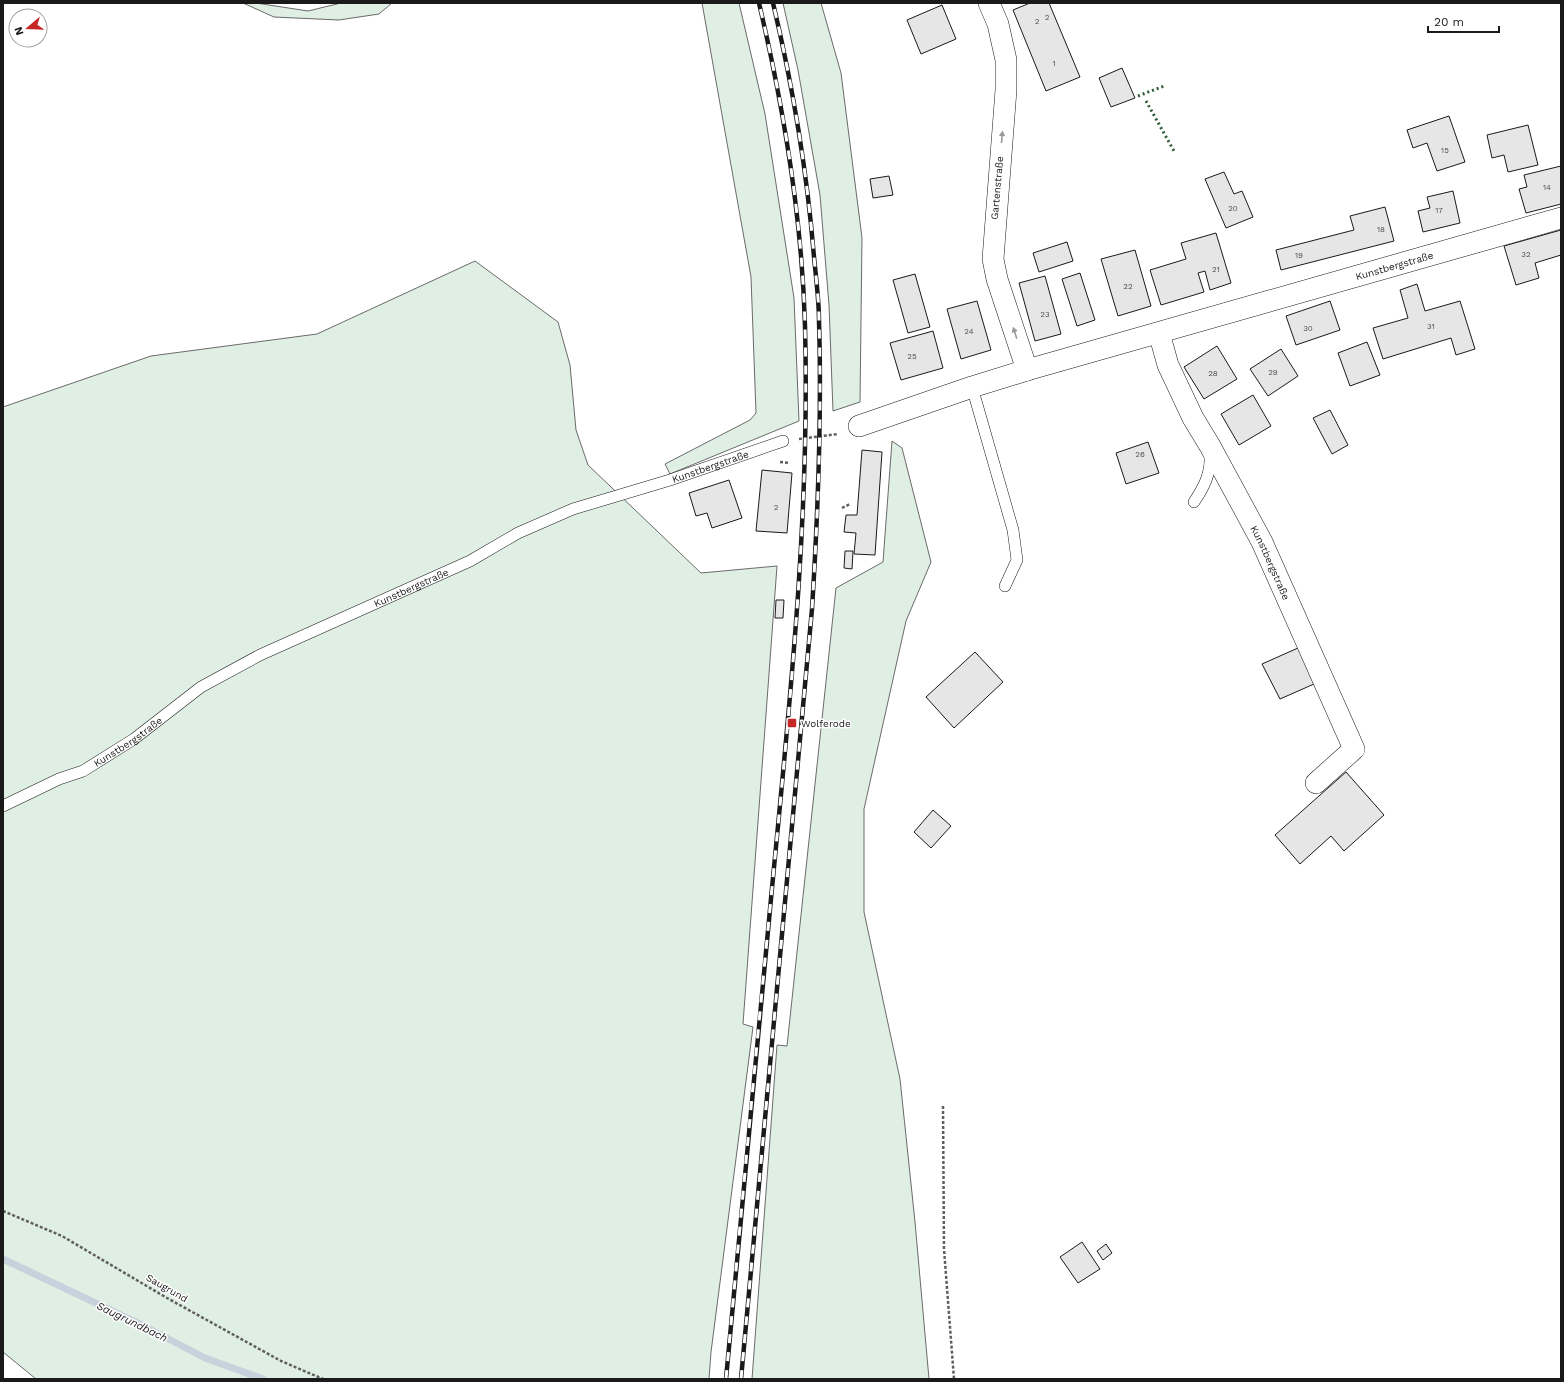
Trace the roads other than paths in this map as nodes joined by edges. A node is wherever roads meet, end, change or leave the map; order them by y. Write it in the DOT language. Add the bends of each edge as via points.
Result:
graph roads {
  1 [pos="989,3"];
  2 [pos="1561,218"];
  3 [pos="1158,333"];
  4 [pos="1027,370"];
  5 [pos="972,387"];
  6 [pos="852,430"];
  7 [pos="783,441"];
  8 [pos="1210,446"];
  9 [pos="1194,502"];
  10 [pos="1005,586"];
  11 [pos="1316,783"];
  12 [pos="3,806"];
  4 -- 1 [label="street, Gartenstraße, one-way" via="992,258 1006,90 1006,60 998,24"];
  2 -- 3 [label="street, Kunstbergstraße"];
  3 -- 4 [label="street, Kunstbergstraße"];
  3 -- 8 [label="street, Kunstbergstraße" via="1168,365 1193,418"];
  4 -- 5 [label="street, Kunstbergstraße"];
  5 -- 6 [label="street, Kunstbergstraße"];
  5 -- 10 [label="lane" via="1013,530 1017,560"];
  7 -- 12 [label="lane, Kunstbergstraße" via="670,480 573,509 518,533 470,561 260,655 201,686 134,739 83,771 59,779"];
  8 -- 9 [label="lane" via="1211,467 1204,488"];
  8 -- 11 [label="street, Kunstbergstraße" via="1262,542 1354,748"];
}
